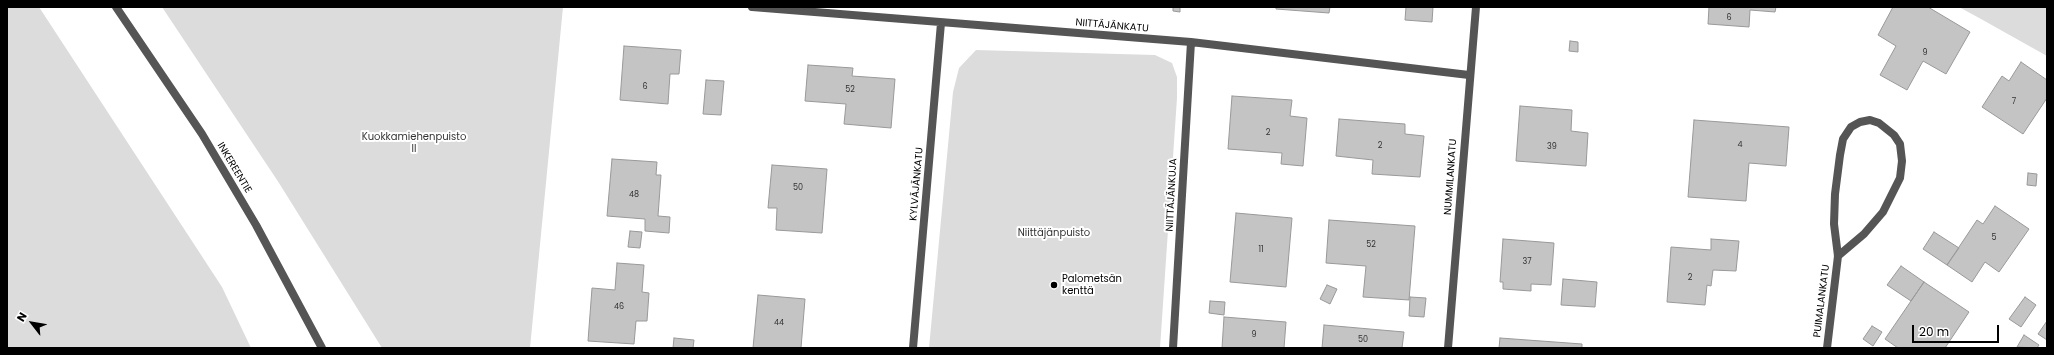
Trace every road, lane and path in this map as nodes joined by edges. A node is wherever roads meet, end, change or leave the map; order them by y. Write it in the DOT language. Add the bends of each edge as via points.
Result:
graph roads {
  1 [pos="116,7"];
  2 [pos="752,7"];
  3 [pos="1476,7"];
  4 [pos="940,22"];
  5 [pos="1191,42"];
  6 [pos="1469,75"];
  7 [pos="1838,256"];
  8 [pos="322,348"];
  9 [pos="913,348"];
  10 [pos="1173,348"];
  11 [pos="1448,348"];
  12 [pos="1827,348"];
  1 -- 8 [label="street, INKEREENTIE" via="206,141 256,225"];
  2 -- 4 [label="street, NIITTÄJÄNKATU"];
  3 -- 6 [label="street, NUMMILANKATU"];
  4 -- 5 [label="street, NIITTÄJÄNKATU"];
  4 -- 9 [label="street, KYLVÄJÄNKATU"];
  5 -- 6 [label="street, NIITTÄJÄNKATU"];
  5 -- 10 [label="street, NIITTÄJÄNKUJA"];
  6 -- 11 [label="street, NUMMILANKATU"];
  7 -- 7 [label="street, PUIMALANKATU" via="1834,224 1835,194 1843,139 1851,128 1860,122 1870,120 1879,123 1894,135 1900,144 1900,178 1883,212 1864,234"];
  7 -- 12 [label="street, PUIMALANKATU"];
}
